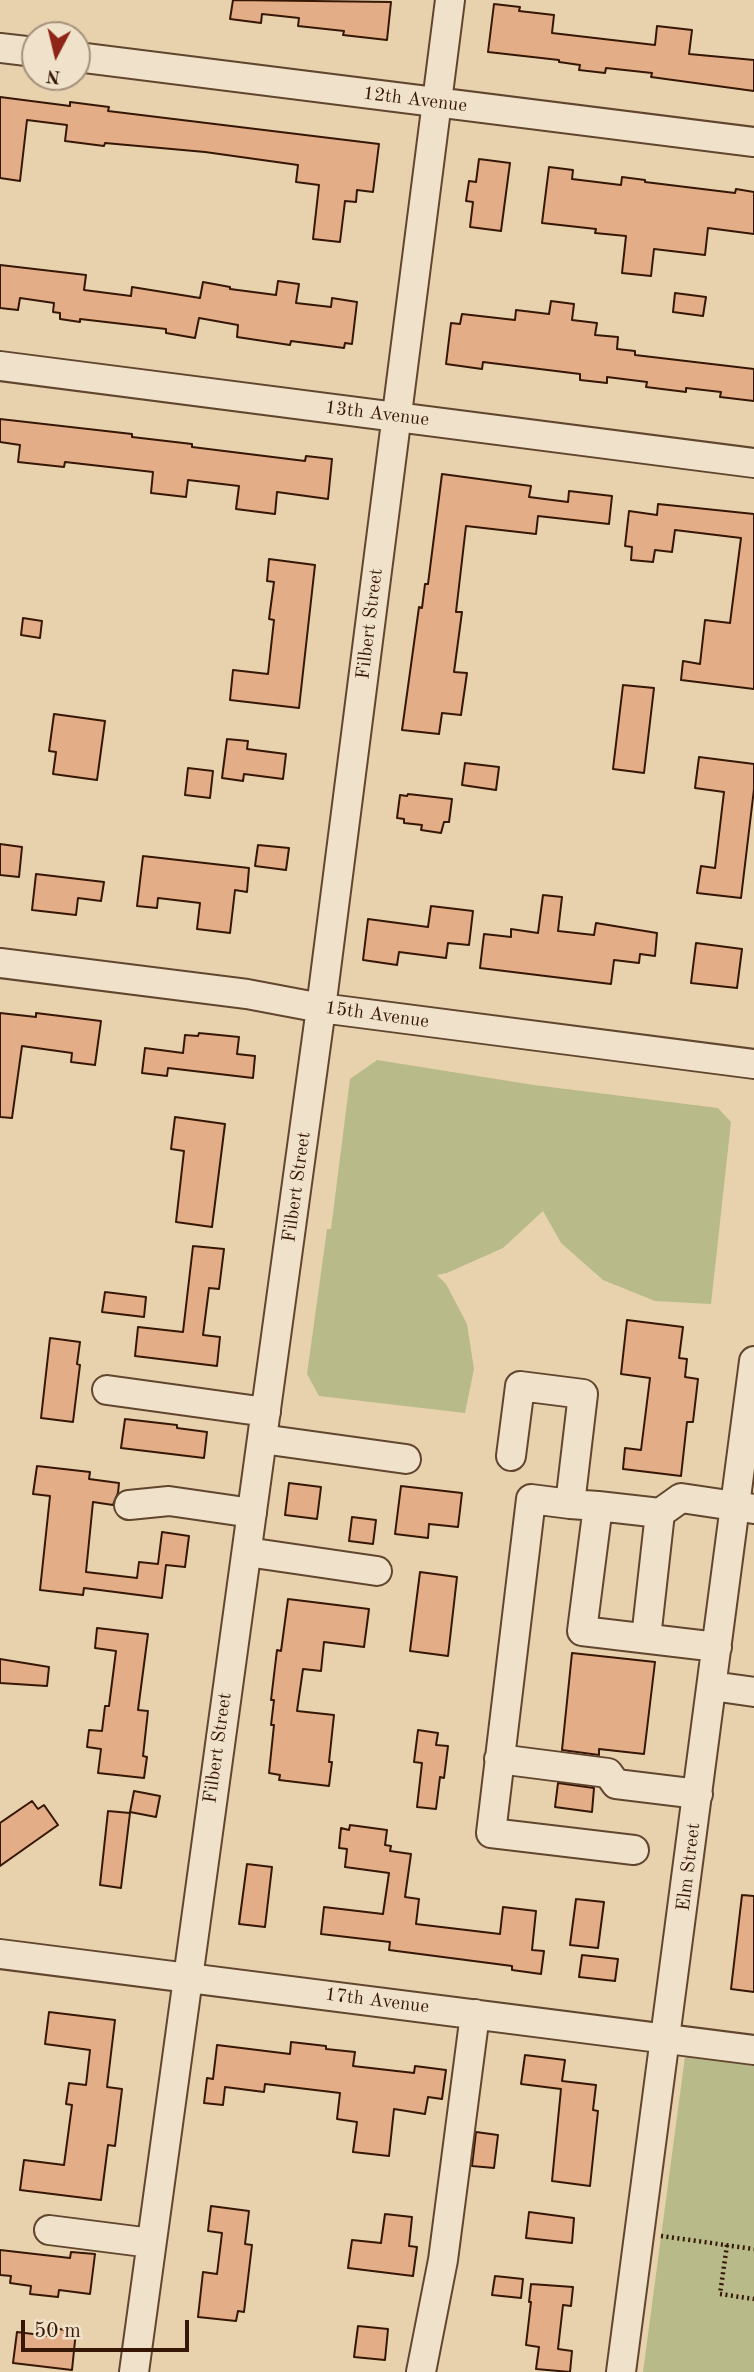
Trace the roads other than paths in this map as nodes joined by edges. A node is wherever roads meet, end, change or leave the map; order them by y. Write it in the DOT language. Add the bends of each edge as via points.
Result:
graph roads {
  1 [pos="450,0"];
  2 [pos="0,48"];
  3 [pos="21,50"];
  4 [pos="91,59"];
  5 [pos="437,103"];
  6 [pos="754,142"];
  7 [pos="0,366"];
  8 [pos="396,416"];
  9 [pos="754,463"];
  10 [pos="0,963"];
  11 [pos="321,1008"];
  12 [pos="754,1064"];
  13 [pos="754,1364"];
  14 [pos="107,1390"];
  15 [pos="264,1426"];
  16 [pos="511,1456"];
  17 [pos="406,1459"];
  18 [pos="570,1504"];
  19 [pos="129,1505"];
  20 [pos="598,1506"];
  21 [pos="745,1508"];
  22 [pos="252,1513"];
  23 [pos="660,1513"];
  24 [pos="247,1552"];
  25 [pos="377,1571"];
  26 [pos="646,1639"];
  27 [pos="717,1647"];
  28 [pos="712,1686"];
  29 [pos="754,1692"];
  30 [pos="499,1759"];
  31 [pos="698,1794"];
  32 [pos="635,1850"];
  33 [pos="0,1954"];
  34 [pos="187,1976"];
  35 [pos="475,2014"];
  36 [pos="666,2039"];
  37 [pos="754,2050"];
  38 [pos="49,2230"];
  39 [pos="151,2243"];
  40 [pos="134,2372"];
  41 [pos="421,2372"];
  42 [pos="621,2372"];
  1 -- 5 [label="street, Filbert Street"];
  2 -- 3 [label="street"];
  4 -- 5 [label="street, 12th Avenue"];
  5 -- 6 [label="street, 12th Avenue"];
  5 -- 8 [label="street, Filbert Street"];
  7 -- 8 [label="street, 13th Avenue"];
  8 -- 9 [label="street, 13th Avenue"];
  8 -- 11 [label="street, Filbert Street"];
  10 -- 11 [label="street, 15th Avenue" via="247,994"];
  11 -- 12 [label="street, 15th Avenue"];
  11 -- 15 [label="street, Filbert Street"];
  13 -- 21 [label="street, Elm Street"];
  14 -- 15 [label="street"];
  15 -- 17 [label="street"];
  15 -- 22 [label="street, Filbert Street"];
  16 -- 18 [label="street" via="520,1386 583,1394"];
  18 -- 20 [label="street"];
  18 -- 30 [label="street" via="531,1499"];
  19 -- 22 [label="street" via="169,1500"];
  20 -- 23 [label="street"];
  20 -- 26 [label="street" via="582,1631"];
  21 -- 23 [label="street" via="681,1498"];
  21 -- 27 [label="street, Elm Street"];
  22 -- 24 [label="street, Filbert Street"];
  23 -- 26 [label="street"];
  24 -- 25 [label="street"];
  24 -- 34 [label="street, Filbert Street"];
  26 -- 27 [label="street"];
  27 -- 28 [label="street, Elm Street"];
  28 -- 29 [label="street"];
  28 -- 31 [label="street, Elm Street"];
  30 -- 31 [label="street" via="608,1773 616,1784"];
  30 -- 32 [label="street" via="491,1833"];
  31 -- 36 [label="street, Elm Street"];
  33 -- 34 [label="street, 17th Avenue"];
  34 -- 35 [label="street, 17th Avenue"];
  34 -- 39 [label="street, Filbert Street"];
  35 -- 36 [label="street, 17th Avenue"];
  35 -- 41 [label="street" via="443,2260"];
  36 -- 37 [label="street, 17th Avenue"];
  36 -- 42 [label="street, Elm Street"];
  38 -- 39 [label="street"];
  39 -- 40 [label="street, Filbert Street"];
}
